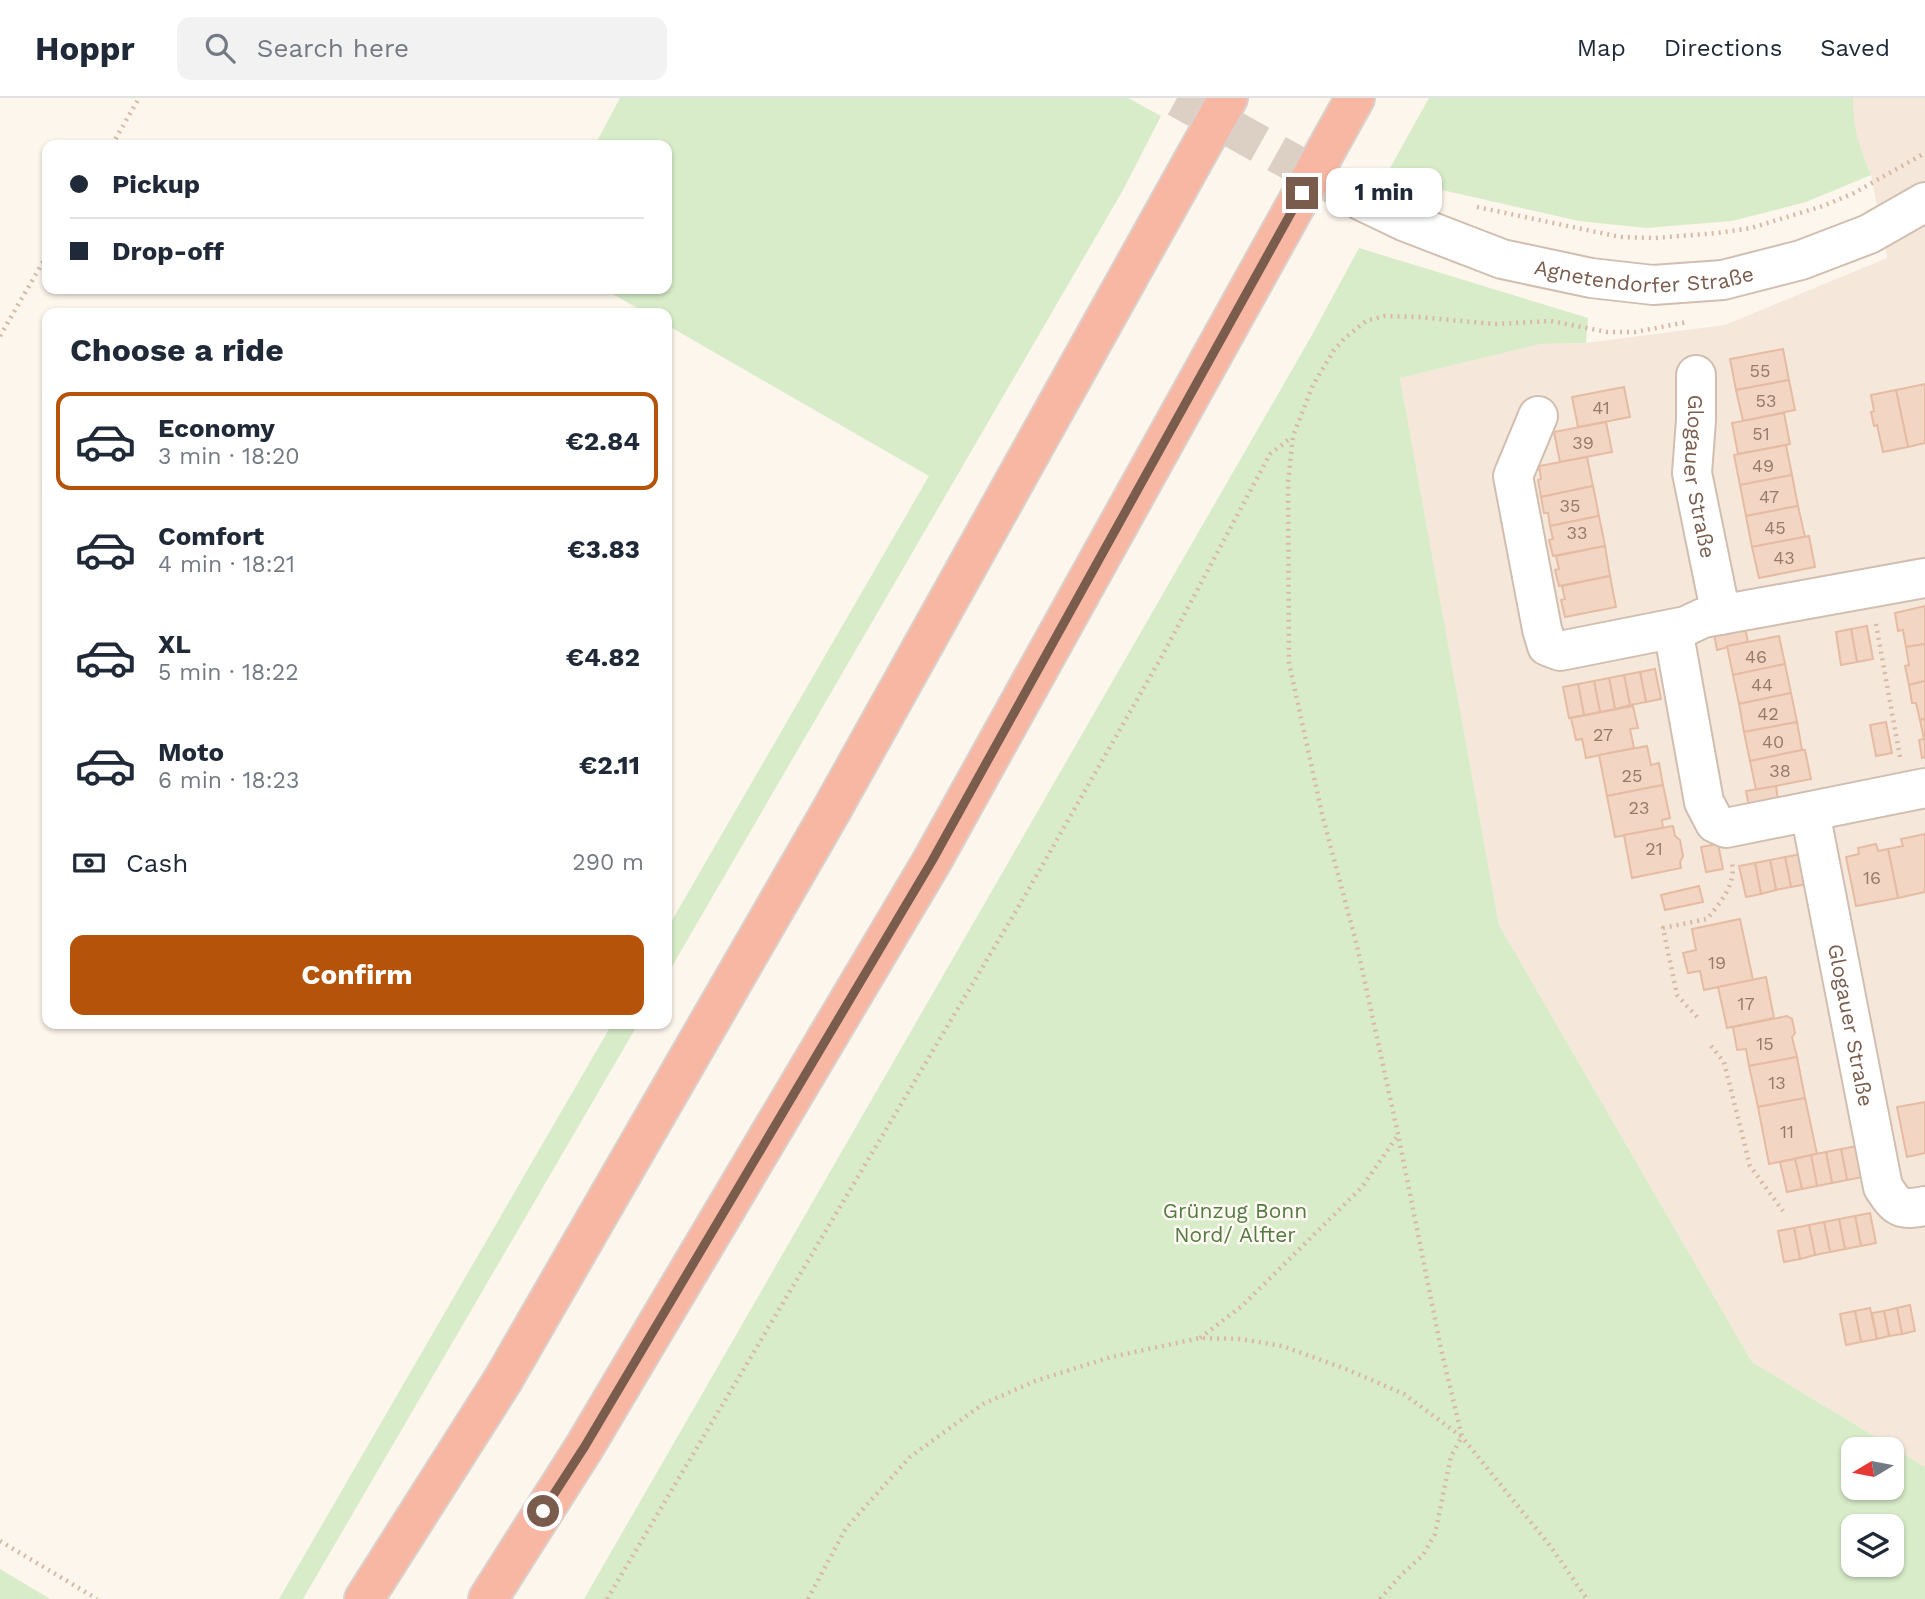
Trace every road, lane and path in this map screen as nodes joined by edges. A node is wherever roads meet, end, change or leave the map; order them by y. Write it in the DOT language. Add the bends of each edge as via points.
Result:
graph roads {
  1 [pos="139,98"];
  2 [pos="1228,98"];
  3 [pos="1355,98"];
  4 [pos="115,140"];
  5 [pos="1925,153"];
  6 [pos="1360,200"];
  7 [pos="1925,202"];
  8 [pos="1472,207"];
  9 [pos="42,265"];
  10 [pos="1697,320"];
  11 [pos="0,336"];
  12 [pos="1696,375"];
  13 [pos="1538,416"];
  14 [pos="1293,436"];
  15 [pos="1925,578"];
  16 [pos="1869,589"];
  17 [pos="1721,615"];
  18 [pos="1673,629"];
  19 [pos="1916,790"];
  20 [pos="1810,812"];
  21 [pos="1726,828"];
  22 [pos="1697,1017"];
  23 [pos="1711,1046"];
  24 [pos="1398,1134"];
  25 [pos="1925,1206"];
  26 [pos="1783,1212"];
  27 [pos="1200,1338"];
  28 [pos="1462,1437"];
  29 [pos="0,1541"];
  30 [pos="97,1599"];
  31 [pos="364,1599"];
  32 [pos="488,1599"];
  33 [pos="607,1599"];
  34 [pos="808,1599"];
  35 [pos="1380,1599"];
  36 [pos="1587,1599"];
  1 -- 4 [label="path"];
  2 -- 31 [label="highway" via="810,848 503,1380"];
  3 -- 32 [label="highway" via="932,861 585,1446"];
  5 -- 8 [label="path" via="1844,198 1751,228 1718,233 1620,237"];
  6 -- 7 [label="street, Agnetendorfer Straße" via="1502,259 1591,278 1653,285 1723,280 1801,260 1869,234"];
  9 -- 11 [label="path"];
  10 -- 14 [label="path" via="1634,332 1551,321 1495,324 1385,316 1366,321 1334,350 1313,385"];
  12 -- 17 [label="street, Glogauer Straße" via="1692,473"];
  13 -- 18 [label="street" via="1513,476 1547,646 1560,651"];
  14 -- 24 [label="path" via="1288,482 1289,663"];
  14 -- 33 [label="path" via="1270,454 1044,862"];
  15 -- 16 [label="street"];
  16 -- 17 [label="street"];
  16 -- 19 [label="path"];
  17 -- 18 [label="street"];
  18 -- 21 [label="street" via="1704,802 1715,822"];
  19 -- 20 [label="street"];
  20 -- 21 [label="street"];
  20 -- 25 [label="street, Glogauer Straße" via="1883,1187 1894,1204 1909,1209"];
  21 -- 22 [label="path" via="1734,872 1726,896 1707,919 1663,928 1677,995"];
  23 -- 26 [label="path" via="1724,1062 1750,1166"];
  24 -- 27 [label="path" via="1362,1187 1242,1306"];
  24 -- 28 [label="path"];
  27 -- 28 [label="path" via="1282,1346 1346,1369 1404,1394"];
  27 -- 34 [label="path" via="1111,1357 1035,1381 983,1404 910,1457 846,1528"];
  28 -- 35 [label="path" via="1451,1457 1435,1534 1423,1555"];
  28 -- 36 [label="path"];
  29 -- 30 [label="path"];
}
